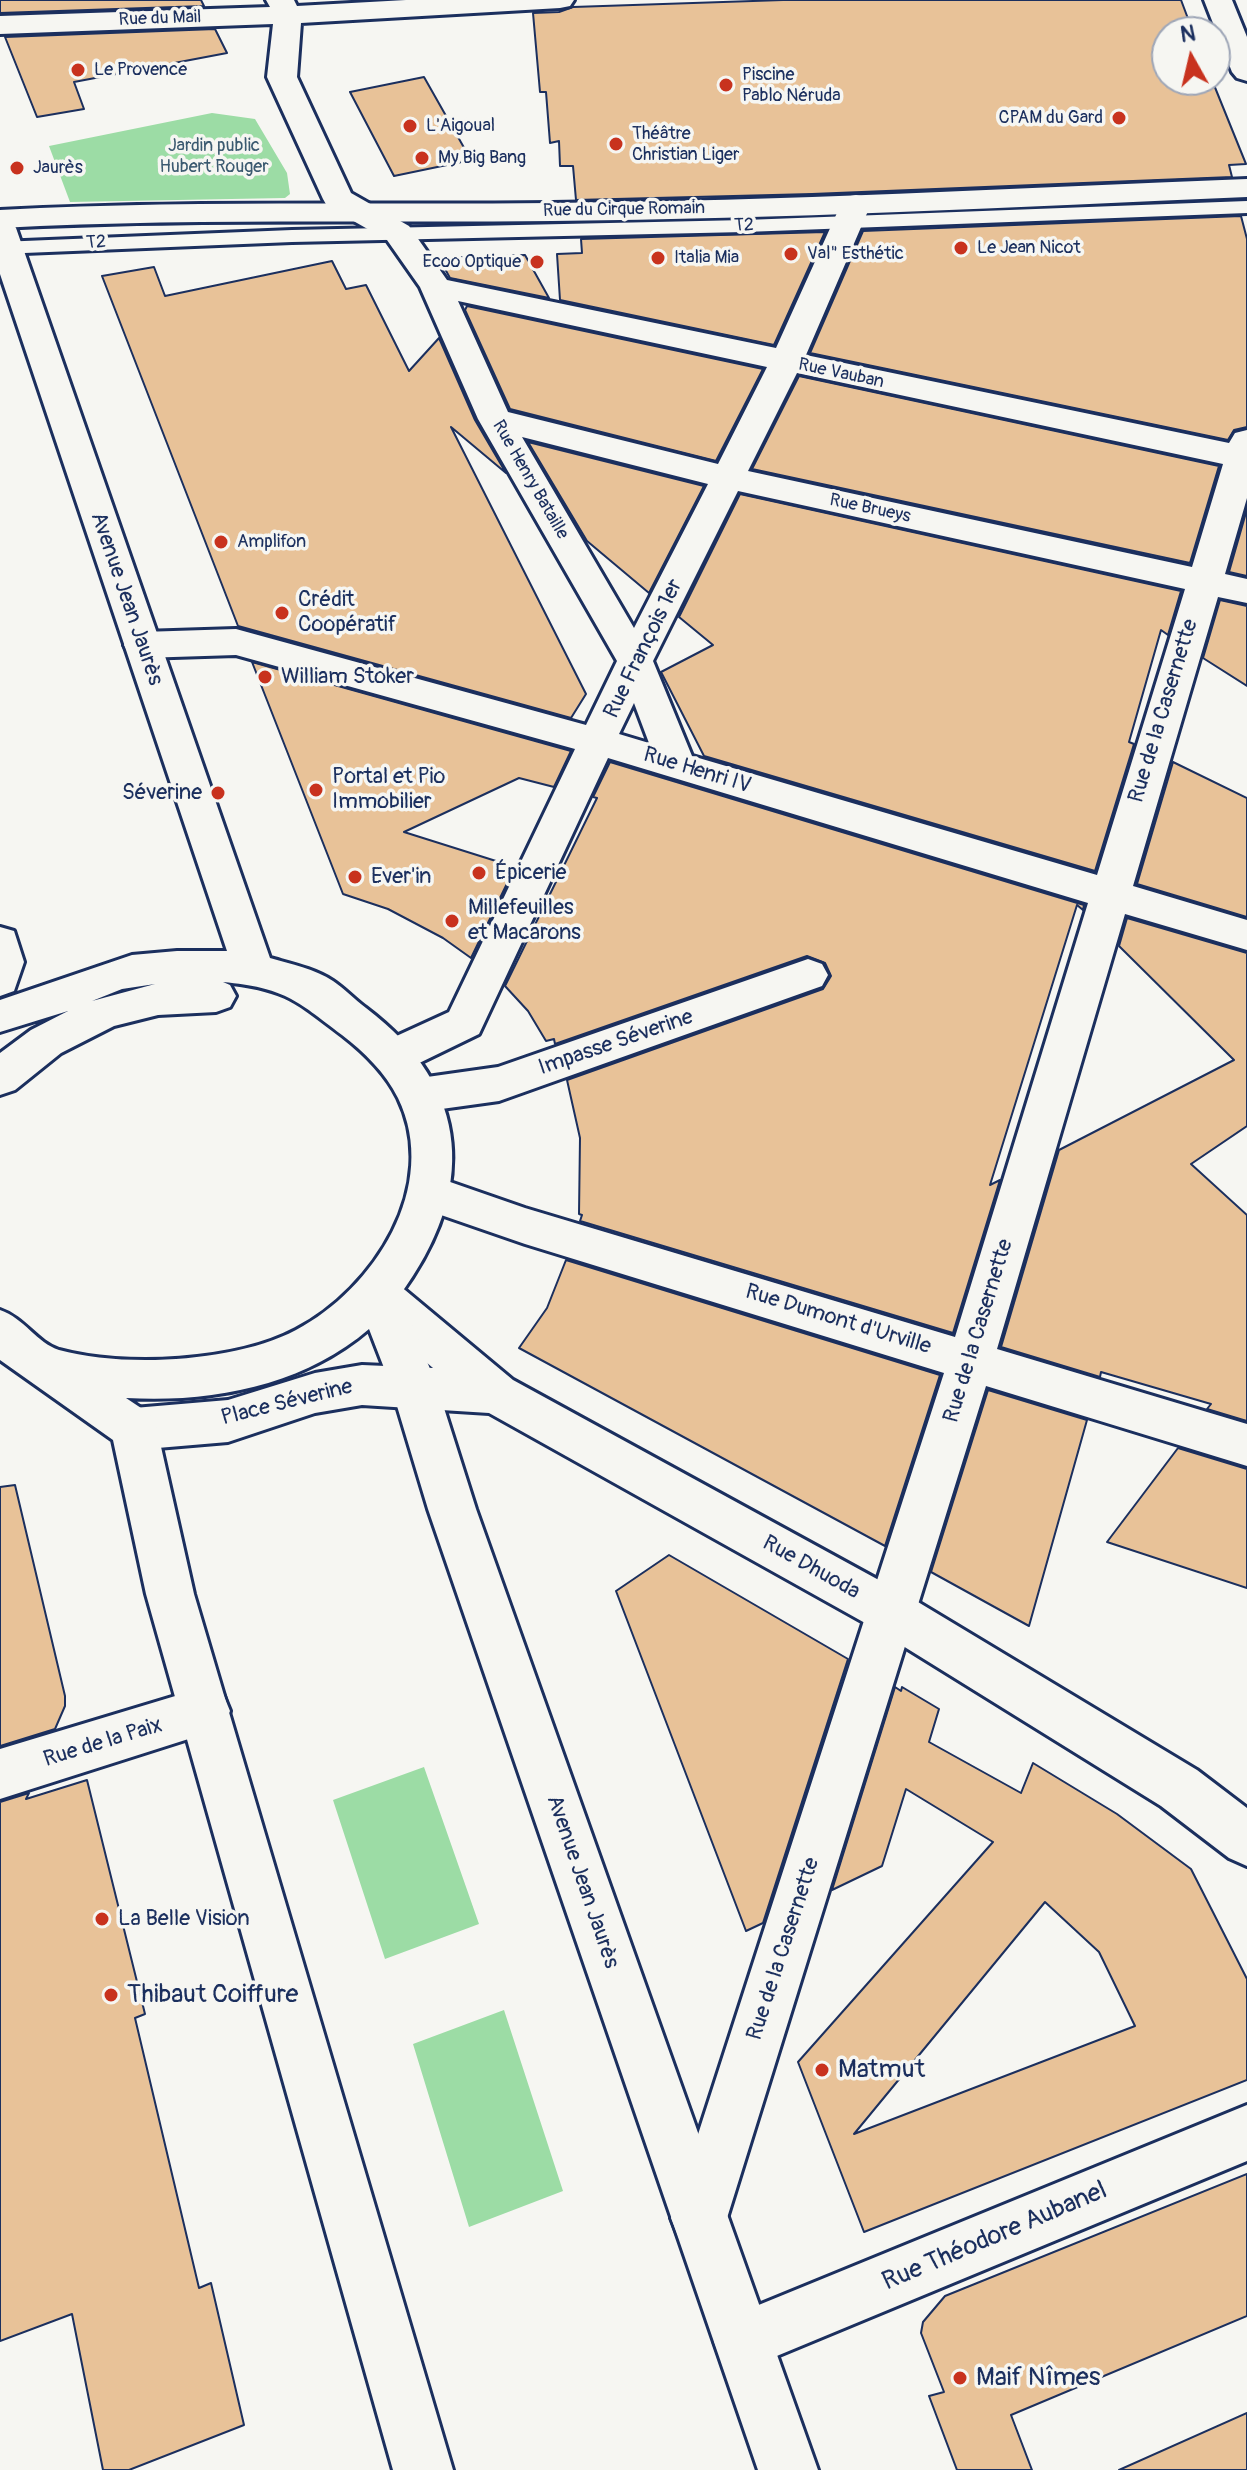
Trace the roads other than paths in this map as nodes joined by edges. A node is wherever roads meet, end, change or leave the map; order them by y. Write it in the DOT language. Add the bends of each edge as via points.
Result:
graph roads {
  1 [pos="560,0"];
  2 [pos="1218,0"];
  3 [pos="284,7"];
  4 [pos="0,25"];
  5 [pos="1247,72"];
  6 [pos="1247,188"];
  7 [pos="1247,207"];
  8 [pos="364,211"];
  9 [pos="852,213"];
  10 [pos="398,233"];
  11 [pos="2,236"];
  12 [pos="436,287"];
  13 [pos="786,363"];
  14 [pos="495,419"];
  15 [pos="1245,452"];
  16 [pos="729,478"];
  17 [pos="1203,582"];
  18 [pos="1247,591"];
  19 [pos="142,645"];
  20 [pos="635,661"];
  21 [pos="599,742"];
  22 [pos="677,765"];
  23 [pos="1110,894"];
  24 [pos="1247,935"];
  25 [pos="0,942"];
  26 [pos="254,970"];
  27 [pos="808,975"];
  28 [pos="0,980"];
  29 [pos="337,1010"];
  30 [pos="0,1016"];
  31 [pos="394,1056"];
  32 [pos="0,1078"];
  33 [pos="420,1095"];
  34 [pos="430,1193"];
  35 [pos="377,1293"];
  36 [pos="0,1329"];
  37 [pos="971,1360"];
  38 [pos="47,1368"];
  39 [pos="414,1386"];
  40 [pos="497,1394"];
  41 [pos="134,1429"];
  42 [pos="1247,1445"];
  43 [pos="891,1612"];
  44 [pos="205,1711"];
  45 [pos="0,1774"];
  46 [pos="1247,1840"];
  47 [pos="1247,2133"];
  48 [pos="699,2218"];
  49 [pos="743,2341"];
  50 [pos="423,2470"];
  51 [pos="788,2470"];
  1 -- 3 [label="street, Rue du Mail"];
  2 -- 5 [label="street"];
  3 -- 4 [label="street, Rue du Mail"];
  3 -- 8 [label="street, Rue Henry Bataille" via="282,77 338,199"];
  6 -- 9 [label="street, Rue du Cirque Romain"];
  7 -- 9 [label="lane, T2"];
  8 -- 9 [label="street, Rue du Cirque Romain"];
  8 -- 10 [label="street, Rue Henry Bataille"];
  8 -- 11 [label="street, Rue du Cirque Romain" via="112,213"];
  9 -- 10 [label="lane, T2"];
  9 -- 13 [label="street, Rue François 1er"];
  10 -- 11 [label="lane, T2"];
  10 -- 12 [label="street, Rue Henry Bataille"];
  11 -- 19 [label="street, Avenue Jean Jaurès"];
  12 -- 13 [label="street, Rue Vauban"];
  12 -- 14 [label="street, Rue Henry Bataille"];
  13 -- 15 [label="street, Rue Vauban"];
  13 -- 16 [label="street, Rue François 1er"];
  14 -- 16 [label="street, Rue Brueys"];
  14 -- 20 [label="street, Rue Henry Bataille"];
  15 -- 17 [label="street, Rue de la Casernette"];
  16 -- 17 [label="street, Rue Brueys"];
  16 -- 20 [label="street, Rue François 1er"];
  17 -- 18 [label="street, Rue Brueys"];
  17 -- 23 [label="street, Rue de la Casernette"];
  19 -- 21 [label="street, Rue Henri IV" via="236,642"];
  19 -- 26 [label="street, Avenue Jean Jaurès"];
  20 -- 21 [label="street, Rue François 1er"];
  20 -- 22 [label="street, Rue Henry Bataille"];
  21 -- 22 [label="street, Rue Henri IV"];
  21 -- 31 [label="street, Rue François 1er" via="464,1023"];
  22 -- 23 [label="street, Rue Henri IV"];
  23 -- 24 [label="street, Rue Henri IV"];
  23 -- 37 [label="street, Rue de la Casernette"];
  25 -- 28 [label="street"];
  26 -- 29 [label="street, Place Séverine" via="317,992"];
  26 -- 30 [label="street, Place Séverine" via="201,966 131,972"];
  27 -- 33 [label="street, Impasse Séverine" via="499,1084"];
  29 -- 31 [label="street, Place Séverine" via="370,1031"];
  29 -- 32 [label="street" via="191,994 120,1008 48,1040"];
  31 -- 33 [label="street, Place Séverine"];
  33 -- 34 [label="street, Place Séverine" via="432,1138"];
  34 -- 35 [label="street, Place Séverine" via="414,1241"];
  34 -- 37 [label="street, Rue Dumont d'Urville"];
  35 -- 38 [label="street, Place Séverine" via="342,1325 300,1350 238,1373 172,1382"];
  35 -- 39 [label="street, Avenue Jean Jaurès"];
  35 -- 40 [label="street, Rue Dhuoda"];
  36 -- 38 [label="street, Place Séverine"];
  37 -- 42 [label="street, Rue Dumont d'Urville"];
  37 -- 43 [label="street, Rue de la Casernette"];
  38 -- 41 [label="street, Place Séverine"];
  39 -- 40 [label="street, Place Séverine"];
  39 -- 41 [label="street, Place Séverine" via="362,1385 315,1393 228,1421"];
  39 -- 48 [label="street, Avenue Jean Jaurès"];
  40 -- 43 [label="street, Rue Dhuoda"];
  41 -- 44 [label="street" via="170,1594"];
  43 -- 46 [label="street, Rue Dhuoda" via="1179,1788"];
  43 -- 48 [label="street, Rue de la Casernette"];
  44 -- 45 [label="street, Rue de la Paix"];
  44 -- 50 [label="street"];
  47 -- 49 [label="street, Rue Théodore Aubanel"];
  48 -- 49 [label="street, Avenue Jean Jaurès"];
  49 -- 51 [label="street, Avenue Jean Jaurès"];
}
